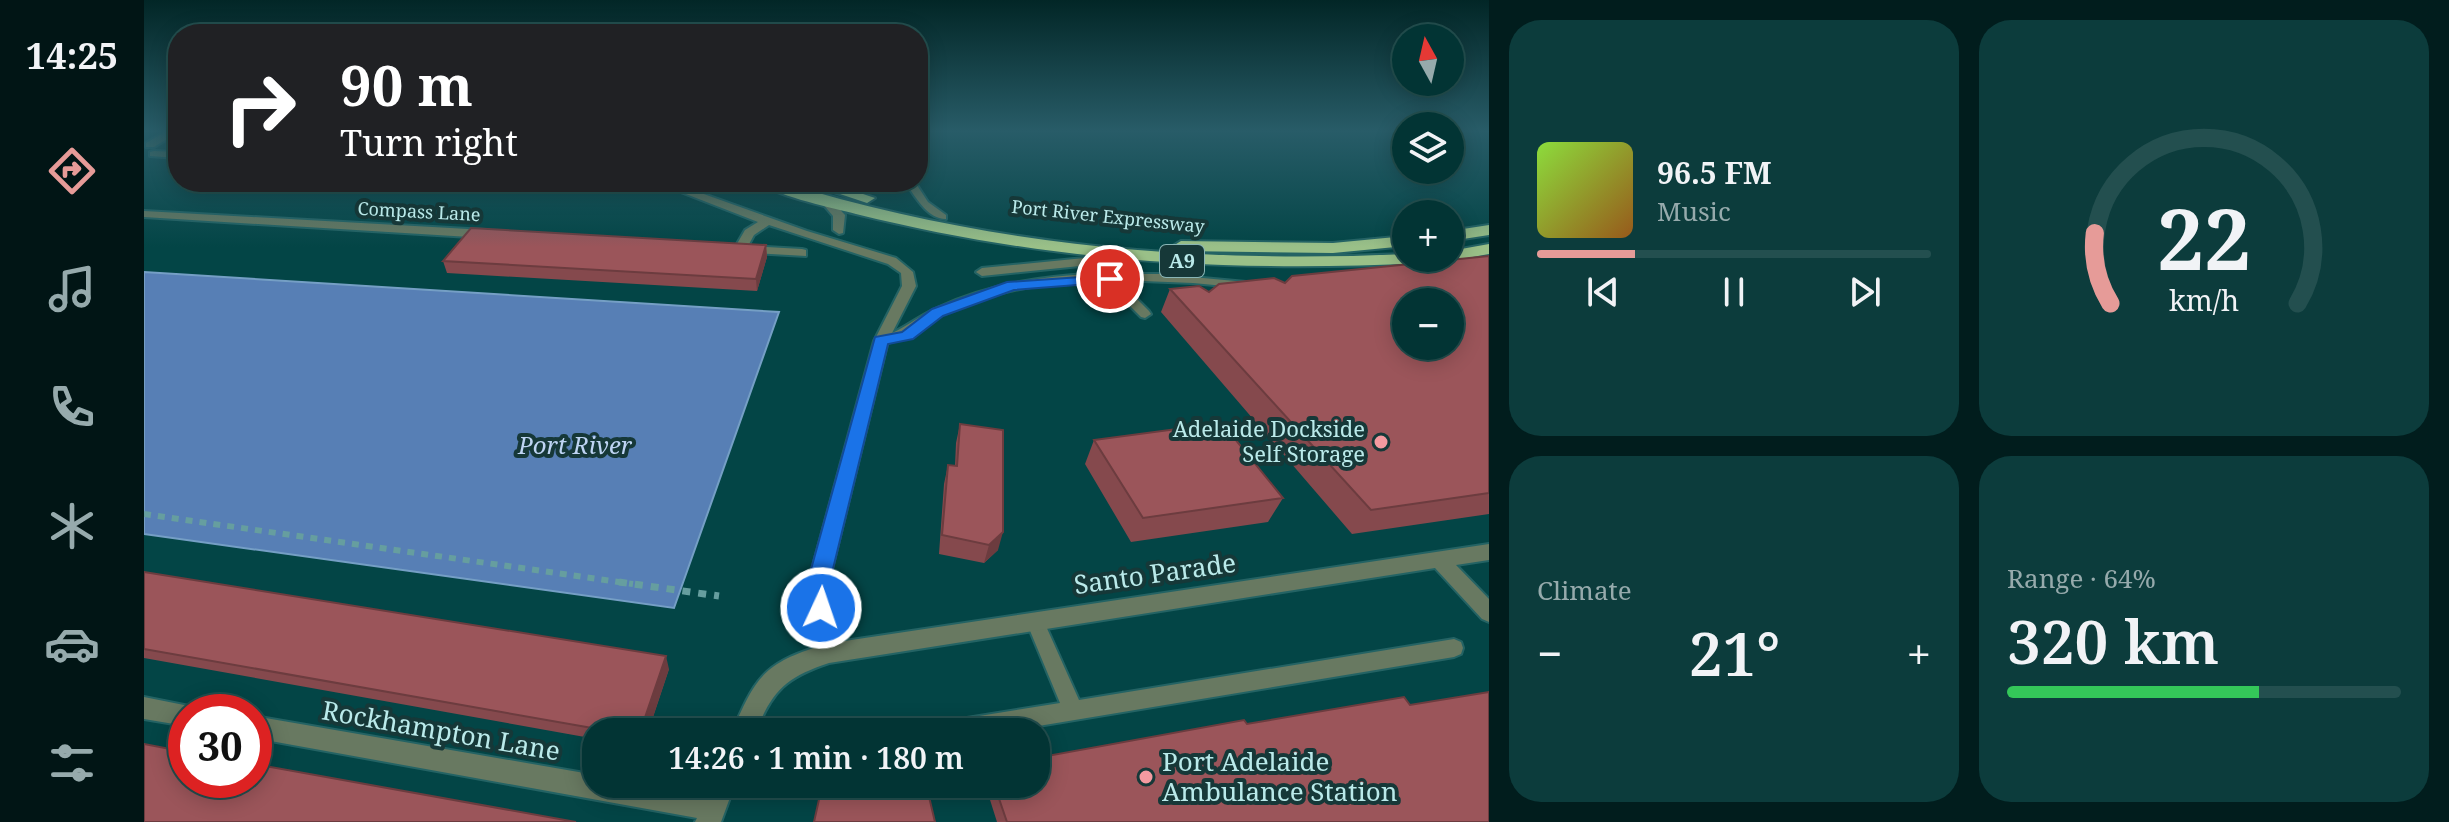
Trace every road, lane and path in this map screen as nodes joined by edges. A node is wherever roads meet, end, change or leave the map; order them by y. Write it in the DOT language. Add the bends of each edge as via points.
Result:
graph roads {
  1 [pos="686,192"];
  2 [pos="796,192"];
  3 [pos="848,192"];
  4 [pos="917,192"];
  5 [pos="828,203"];
  6 [pos="144,214"];
  7 [pos="942,217"];
  8 [pos="766,222"];
  9 [pos="839,230"];
  10 [pos="1489,230"];
  11 [pos="497,234"];
  12 [pos="1464,234"];
  13 [pos="1392,242"];
  14 [pos="1489,249"];
  15 [pos="802,253"];
  16 [pos="1464,253"];
  17 [pos="1125,258"];
  18 [pos="1392,260"];
  19 [pos="982,272"];
  20 [pos="1110,279"];
  21 [pos="1169,280"];
  22 [pos="1256,287"];
  23 [pos="1179,289"];
  24 [pos="1145,314"];
  25 [pos="881,341"];
  26 [pos="144,514"];
  27 [pos="1489,552"];
  28 [pos="1439,560"];
  29 [pos="719,596"];
  30 [pos="1489,613"];
  31 [pos="1035,621"];
  32 [pos="1454,648"];
  33 [pos="829,653"];
  34 [pos="144,708"];
  35 [pos="1073,710"];
  36 [pos="168,712"];
  37 [pos="750,718"];
  38 [pos="1025,718"];
  39 [pos="272,730"];
  40 [pos="711,815"];
  1 -- 8 [label="street"];
  2 -- 5 [label="highway, Port River Expressway / A9"];
  3 -- 7 [label="highway, Port River Expressway / A9"];
  4 -- 7 [label="lane"];
  5 -- 9 [label="street" via="839,215"];
  5 -- 17 [label="highway, Port River Expressway / A9" via="945,231"];
  6 -- 11 [label="street, Compass Lane"];
  7 -- 13 [label="highway, Port River Expressway / A9" via="1048,234 1191,247 1333,248"];
  8 -- 15 [label="street" via="734,248"];
  8 -- 25 [label="street" via="892,261 907,272 909,286"];
  10 -- 12 [label="highway"];
  14 -- 16 [label="highway"];
  17 -- 18 [label="highway, Port River Expressway / A9" via="1234,265"];
  17 -- 19 [label="street"];
  20 -- 21 [label="lane"];
  20 -- 24 [label="lane"];
  20 -- 25 [label="lane" via="1012,285 937,312 907,336"];
  21 -- 22 [label="lane"];
  21 -- 23 [label="lane"];
  25 -- 33 [label="street" via="821,573"];
  26 -- 29 [label="path"];
  27 -- 28 [label="street, Santo Parade"];
  28 -- 30 [label="street"];
  28 -- 31 [label="street, Santo Parade"];
  31 -- 33 [label="street, Santo Parade"];
  31 -- 35 [label="lane"];
  32 -- 35 [label="lane"];
  33 -- 37 [label="street, Santo Parade" via="787,667 759,694"];
  34 -- 36 [label="street"];
  35 -- 38 [label="lane"];
  39 -- 40 [label="street, Rockhampton Lane"];
}
